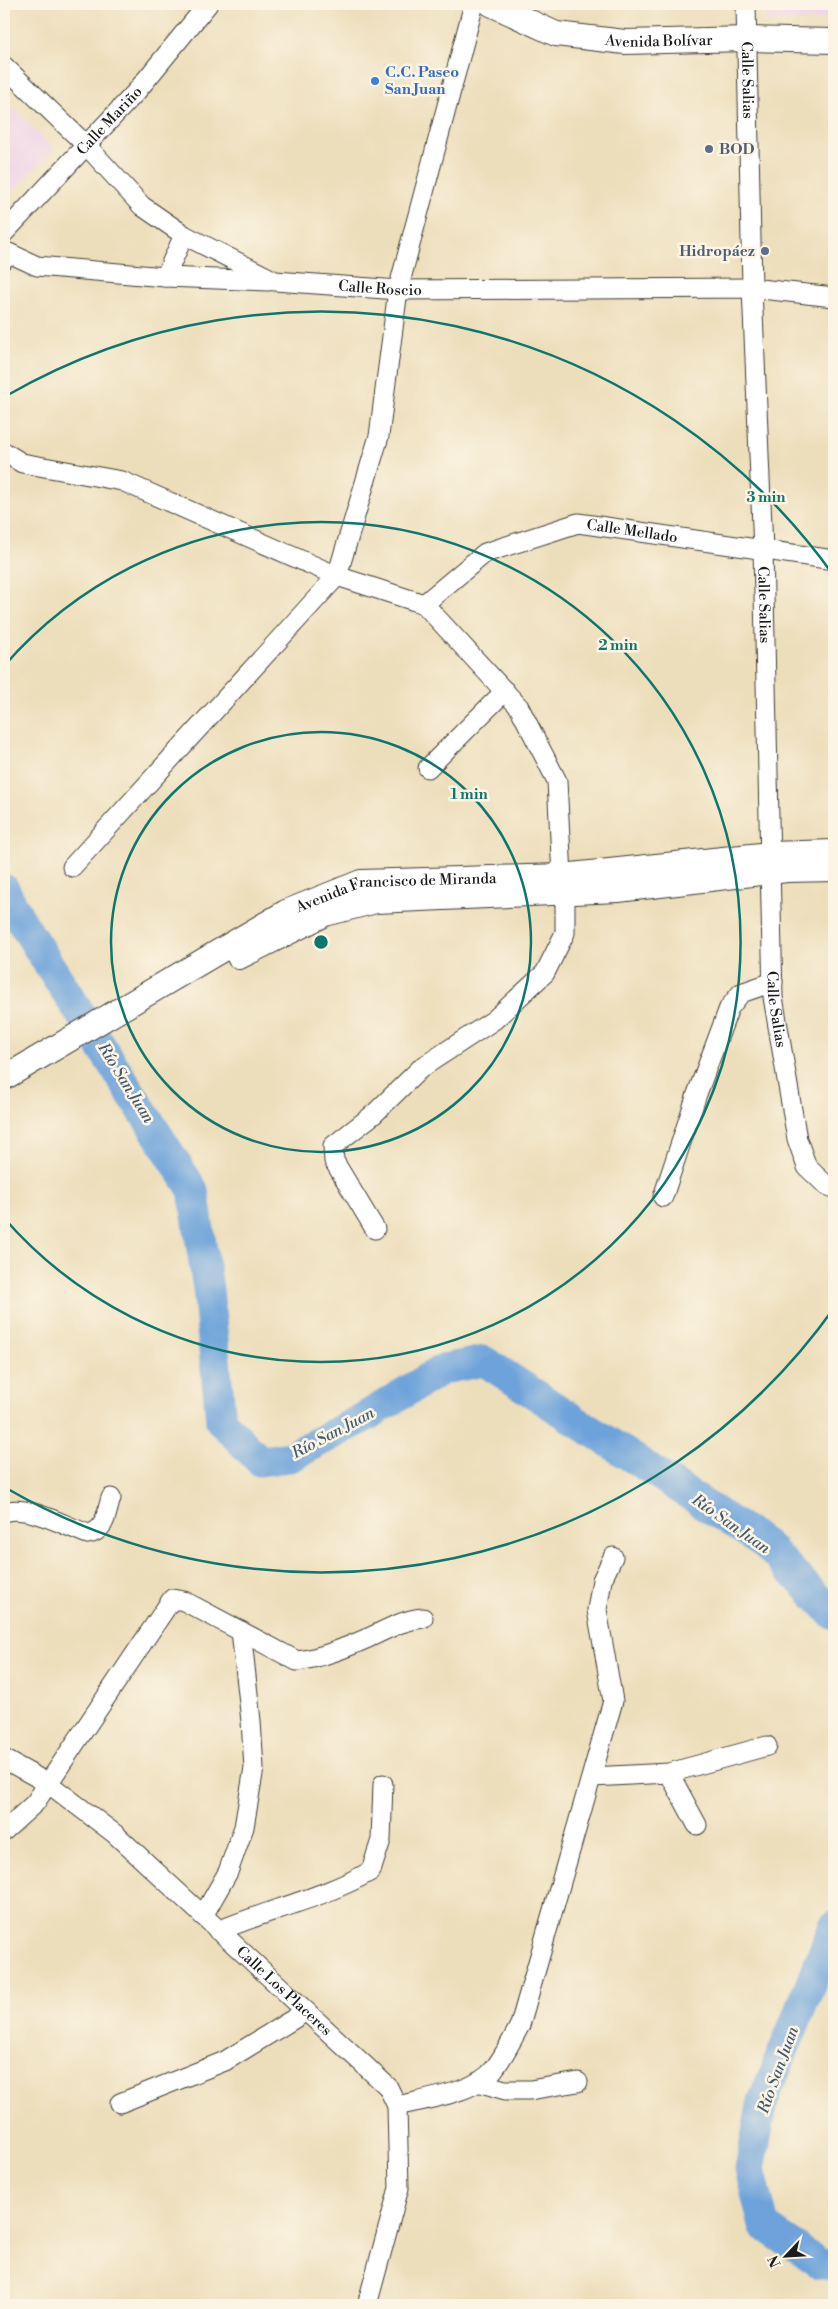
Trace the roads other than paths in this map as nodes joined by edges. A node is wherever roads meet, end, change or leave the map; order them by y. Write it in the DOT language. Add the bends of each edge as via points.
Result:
graph roads {
  1 [pos="208,4"];
  2 [pos="474,4"];
  3 [pos="491,4"];
  4 [pos="746,4"];
  5 [pos="747,39"];
  6 [pos="834,41"];
  7 [pos="4,66"];
  8 [pos="86,144"];
  9 [pos="7,230"];
  10 [pos="184,235"];
  11 [pos="6,256"];
  12 [pos="164,277"];
  13 [pos="275,281"];
  14 [pos="752,288"];
  15 [pos="398,290"];
  16 [pos="834,297"];
  17 [pos="4,452"];
  18 [pos="763,550"];
  19 [pos="834,560"];
  20 [pos="337,576"];
  21 [pos="424,604"];
  22 [pos="504,691"];
  23 [pos="428,768"];
  24 [pos="834,852"];
  25 [pos="770,863"];
  26 [pos="72,867"];
  27 [pos="834,869"];
  28 [pos="563,885"];
  29 [pos="773,982"];
  30 [pos="10,1083"];
  31 [pos="834,1188"];
  32 [pos="663,1197"];
  33 [pos="375,1229"];
  34 [pos="111,1498"];
  35 [pos="4,1512"];
  36 [pos="613,1557"];
  37 [pos="423,1618"];
  38 [pos="241,1631"];
  39 [pos="767,1746"];
  40 [pos="4,1759"];
  41 [pos="669,1773"];
  42 [pos="592,1777"];
  43 [pos="49,1784"];
  44 [pos="383,1784"];
  45 [pos="696,1825"];
  46 [pos="4,1831"];
  47 [pos="204,1916"];
  48 [pos="218,1930"];
  49 [pos="305,2012"];
  50 [pos="478,2082"];
  51 [pos="578,2082"];
  52 [pos="120,2103"];
  53 [pos="397,2106"];
  54 [pos="367,2305"];
  1 -- 8 [label="street, Calle Mariño" via="136,92"];
  2 -- 15 [label="street"];
  3 -- 5 [label="main road, Avenida Bolívar" via="556,34 625,42"];
  4 -- 5 [label="street, Calle Salias"];
  5 -- 6 [label="main road, Avenida Bolívar"];
  5 -- 14 [label="street, Calle Salias"];
  7 -- 8 [label="street, Calle Roscio"];
  8 -- 9 [label="street, Calle Mariño"];
  8 -- 10 [label="street, Calle Roscio" via="142,206"];
  9 -- 11 [label="street"];
  10 -- 12 [label="street"];
  10 -- 13 [label="street, Calle Roscio"];
  11 -- 12 [label="street" via="37,266"];
  12 -- 13 [label="street"];
  13 -- 15 [label="street, Calle Roscio"];
  14 -- 15 [label="street, Calle Roscio"];
  14 -- 16 [label="street, Calle Roscio"];
  14 -- 18 [label="street, Calle Salias"];
  15 -- 20 [label="street" via="379,436"];
  17 -- 20 [label="street" via="22,463 122,482"];
  18 -- 19 [label="street, Calle Mellado"];
  18 -- 21 [label="street, Calle Mellado" via="578,523 484,553"];
  18 -- 25 [label="street, Calle Salias"];
  20 -- 21 [label="street"];
  20 -- 26 [label="street"];
  21 -- 22 [label="street"];
  22 -- 23 [label="street"];
  22 -- 28 [label="street" via="519,707 557,781"];
  24 -- 25 [label="main road, Avenida Francisco de Miranda"];
  25 -- 27 [label="main road, Avenida Francisco de Miranda"];
  25 -- 28 [label="main road, Avenida Francisco de Miranda"];
  25 -- 29 [label="street, Calle Salias"];
  28 -- 30 [label="main road, Avenida Francisco de Miranda" via="361,882 286,912 164,992"];
  28 -- 33 [label="street" via="564,933 545,973 494,1020 422,1068 374,1114 333,1146 334,1161"];
  29 -- 31 [label="street, Calle Salias" via="797,1139 807,1167 826,1185"];
  29 -- 32 [label="street" via="741,993 729,1008"];
  34 -- 35 [label="street" via="97,1533 88,1534 29,1511 13,1509"];
  36 -- 42 [label="street" via="602,1580 597,1610 613,1701"];
  37 -- 38 [label="street" via="407,1620 366,1639 297,1661"];
  38 -- 43 [label="street" via="184,1601 172,1599"];
  38 -- 47 [label="street" via="254,1768 244,1827 228,1872"];
  39 -- 41 [label="street"];
  40 -- 43 [label="street, Calle Los Placeres"];
  41 -- 42 [label="street"];
  41 -- 45 [label="street"];
  42 -- 50 [label="street" via="520,2026 493,2070"];
  43 -- 46 [label="street" via="36,1803"];
  43 -- 47 [label="street, Calle Los Placeres" via="115,1834"];
  44 -- 48 [label="street" via="381,1840 371,1871 334,1889"];
  47 -- 48 [label="street, Calle Los Placeres"];
  48 -- 49 [label="street, Calle Los Placeres"];
  49 -- 52 [label="street" via="225,2061"];
  49 -- 53 [label="street, Calle Los Placeres" via="388,2087"];
  50 -- 51 [label="street" via="505,2090 530,2090"];
  50 -- 53 [label="street" via="455,2092"];
  53 -- 54 [label="street, Calle Los Placeres" via="399,2188"];
}
